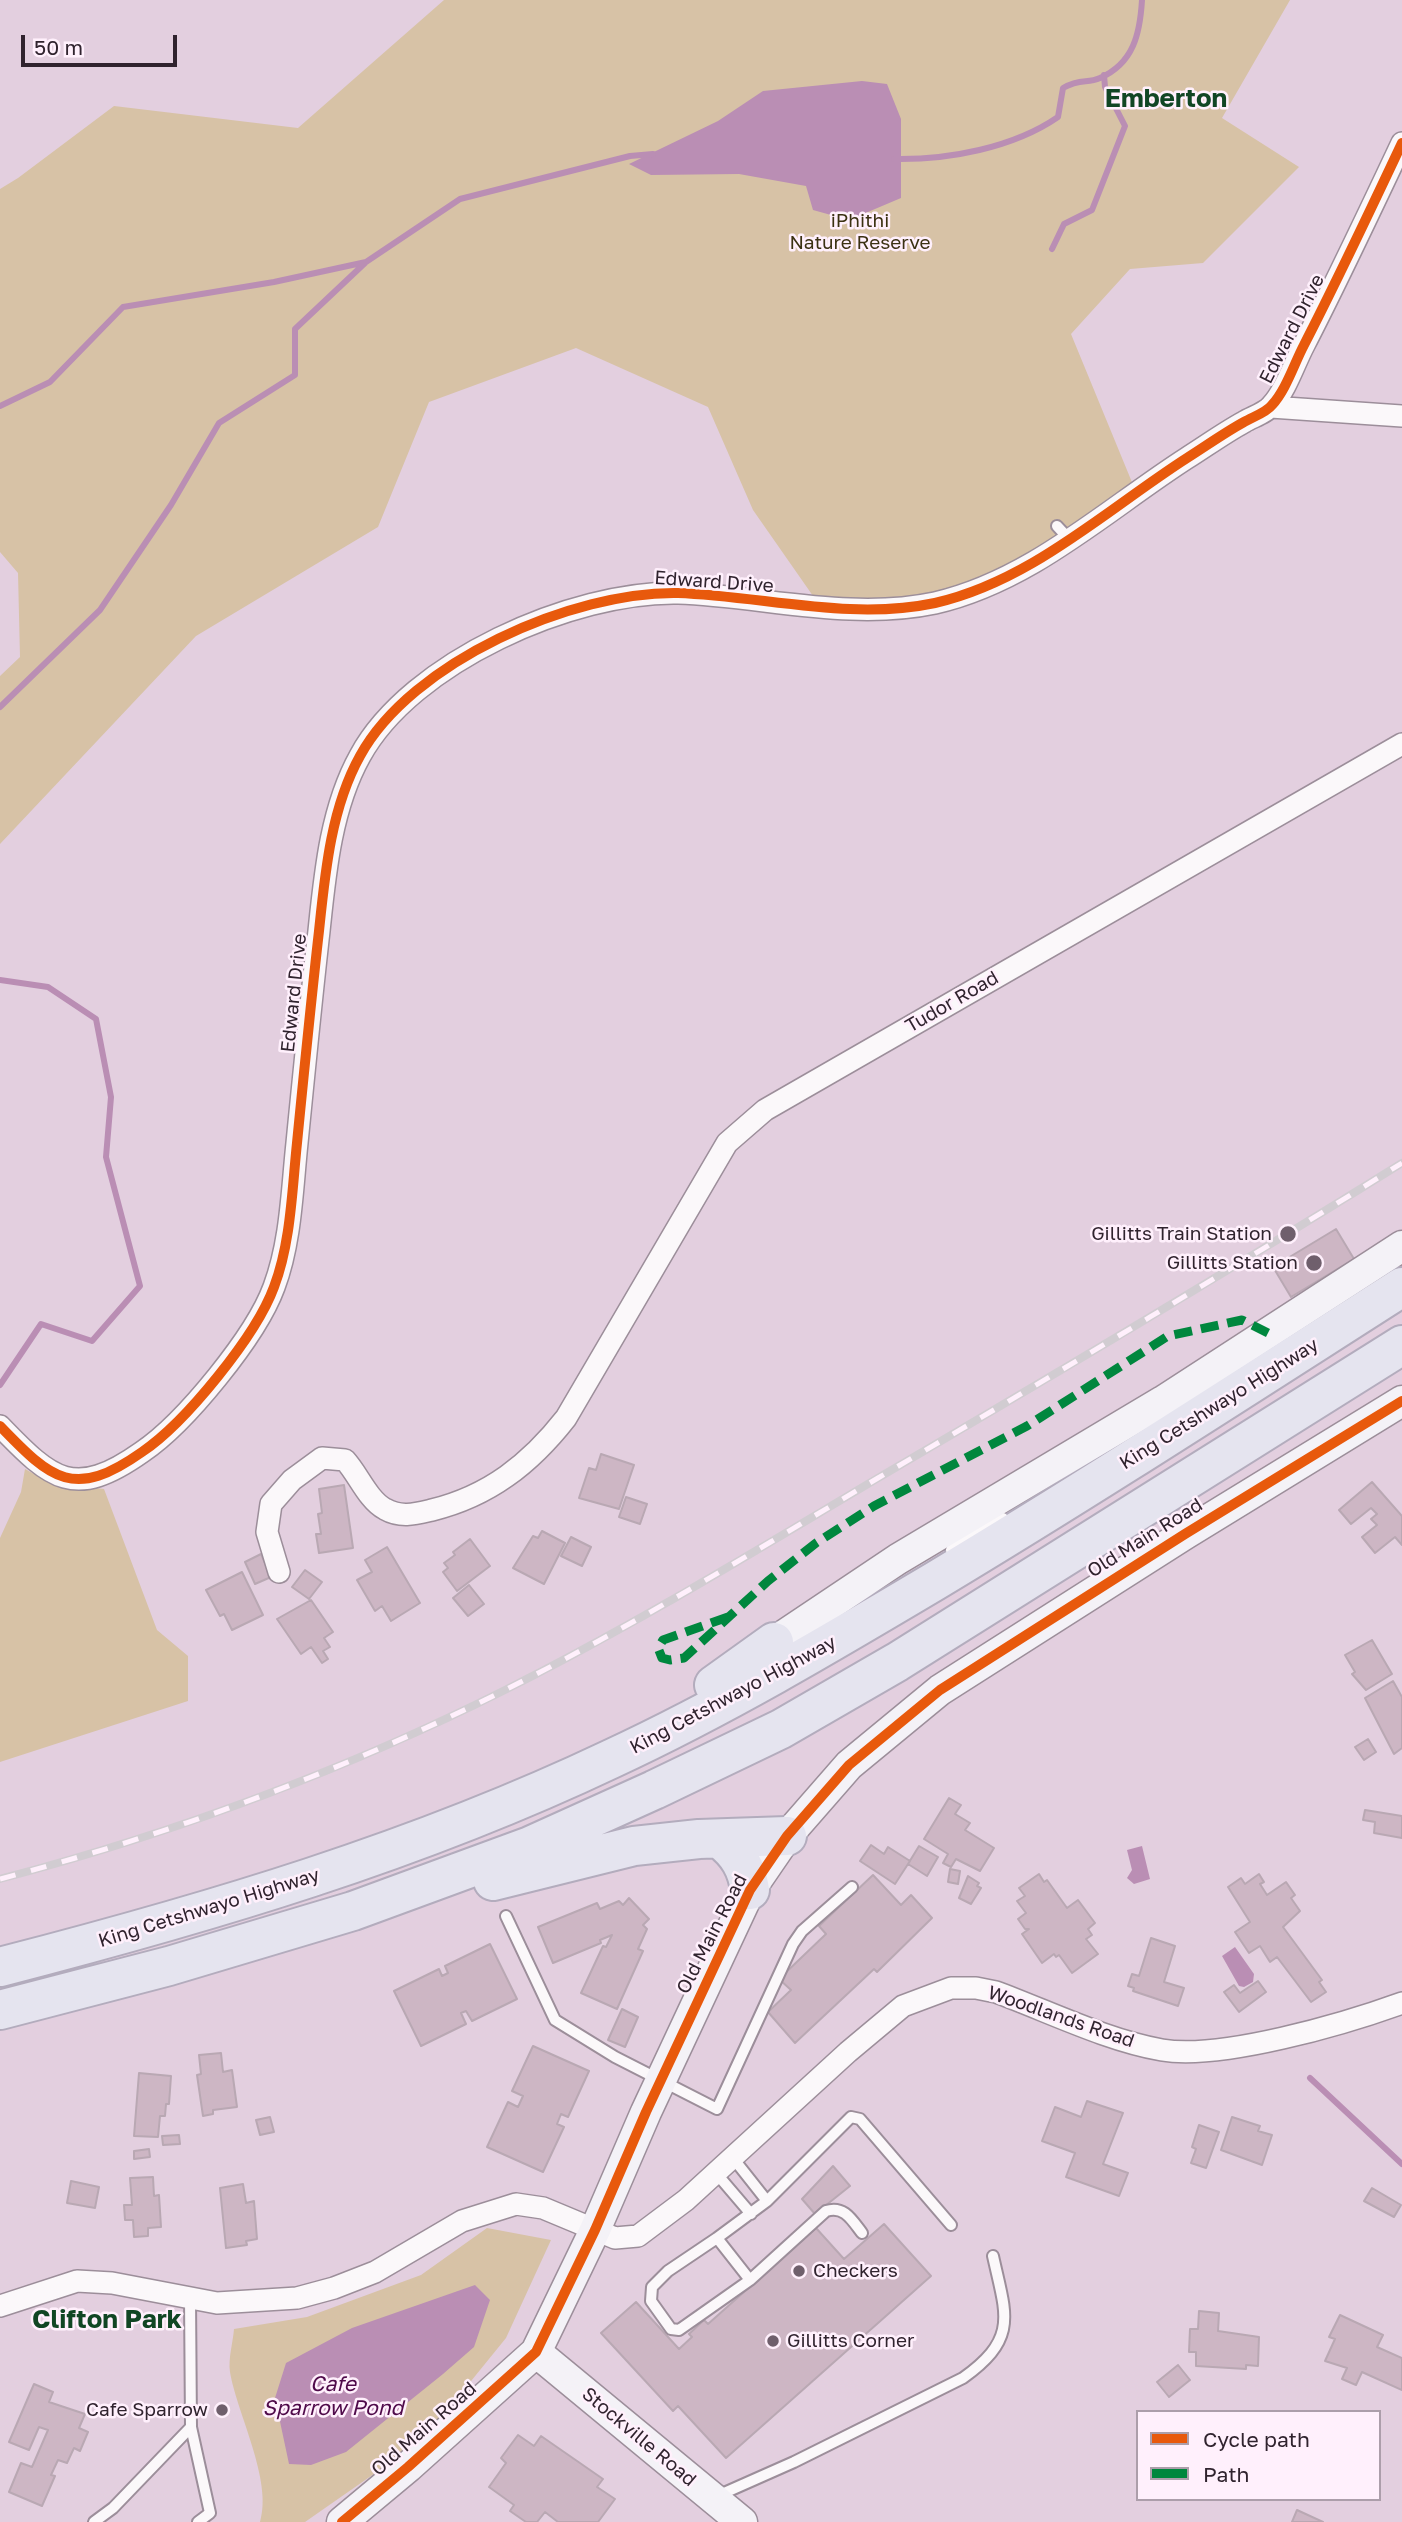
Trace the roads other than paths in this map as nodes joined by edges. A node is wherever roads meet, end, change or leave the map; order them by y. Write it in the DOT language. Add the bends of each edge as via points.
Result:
graph roads {
  1 [pos="1402,143"];
  2 [pos="1271,407"];
  3 [pos="1402,416"];
  4 [pos="1402,744"];
  5 [pos="1402,1246"];
  6 [pos="1402,1287"];
  7 [pos="1402,1345"];
  8 [pos="1402,1401"];
  9 [pos="0,1426"];
  10 [pos="1085,1488"];
  11 [pos="1037,1503"];
  12 [pos="1014,1513"];
  13 [pos="943,1556"];
  14 [pos="279,1572"];
  15 [pos="925,1573"];
  16 [pos="900,1602"];
  17 [pos="774,1642"];
  18 [pos="610,1760"];
  19 [pos="787,1836"];
  20 [pos="721,1840"];
  21 [pos="852,1887"];
  22 [pos="750,1890"];
  23 [pos="353,1911"];
  24 [pos="506,1916"];
  25 [pos="0,1967"];
  26 [pos="1402,2003"];
  27 [pos="0,2010"];
  28 [pos="662,2080"];
  29 [pos="733,2158"];
  30 [pos="716,2173"];
  31 [pos="767,2201"];
  32 [pos="751,2214"];
  33 [pos="951,2225"];
  34 [pos="595,2230"];
  35 [pos="862,2232"];
  36 [pos="717,2238"];
  37 [pos="993,2256"];
  38 [pos="750,2280"];
  39 [pos="190,2298"];
  40 [pos="0,2306"];
  41 [pos="536,2352"];
  42 [pos="191,2427"];
  43 [pos="712,2498"];
  44 [pos="94,2522"];
  45 [pos="198,2522"];
  46 [pos="342,2522"];
  47 [pos="742,2522"];
  1 -- 2 [label="street, Edward Drive"];
  2 -- 3 [label="street"];
  2 -- 9 [label="street, Edward Drive" via="1063,533 985,587 935,603 889,609 640,594 561,613 494,641 438,673 387,718 366,747 339,810 323,892 289,1224 276,1284 258,1321 214,1380 152,1446 111,1474 79,1479 49,1471 36,1464"];
  4 -- 14 [label="street, Tudor Road" via="765,1110 727,1143 566,1418 539,1451 505,1480 456,1504 406,1516 373,1499 345,1460 322,1458 292,1480 271,1504 267,1532"];
  5 -- 17 [label="street" via="1163,1401 898,1559"];
  6 -- 10 [label="highway, King Cetshwayo Highway"];
  7 -- 23 [label="highway" via="781,1730 530,1846"];
  8 -- 19 [label="street, Old Main Road" via="940,1690 849,1765"];
  10 -- 11 [label="lane"];
  10 -- 16 [label="highway, King Cetshwayo Highway"];
  12 -- 13 [label="lane"];
  15 -- 16 [label="lane"];
  16 -- 18 [label="highway, King Cetshwayo Highway" via="733,1698"];
  17 -- 18 [label="highway"];
  18 -- 25 [label="highway, King Cetshwayo Highway" via="369,1859 117,1937"];
  19 -- 20 [label="highway"];
  19 -- 22 [label="street, Old Main Road"];
  20 -- 22 [label="highway" via="737,1852"];
  20 -- 23 [label="highway" via="634,1846"];
  21 -- 28 [label="lane" via="793,1944 718,2109"];
  22 -- 28 [label="street, Old Main Road"];
  23 -- 27 [label="highway"];
  24 -- 28 [label="lane" via="555,2020"];
  26 -- 29 [label="street, Woodlands Road" via="1251,2043 1192,2052 1137,2044 996,1992 960,1987 935,1992 903,2006"];
  28 -- 34 [label="street, Old Main Road"];
  29 -- 30 [label="street, Woodlands Road"];
  29 -- 31 [label="lane"];
  30 -- 32 [label="lane"];
  30 -- 34 [label="street, Woodlands Road" via="647,2232 621,2239"];
  31 -- 32 [label="lane"];
  31 -- 33 [label="lane" via="855,2117"];
  32 -- 36 [label="lane"];
  34 -- 39 [label="street, Woodlands Road" via="543,2208 516,2203 462,2221 374,2272 334,2288 250,2303"];
  34 -- 41 [label="street, Old Main Road"];
  35 -- 38 [label="lane" via="842,2211 826,2211"];
  36 -- 38 [label="lane"];
  36 -- 38 [label="lane" via="652,2287 651,2301 664,2322 678,2330"];
  37 -- 43 [label="lane" via="1005,2328 1003,2337 977,2368 794,2462"];
  39 -- 40 [label="street, Woodlands Road" via="77,2281"];
  39 -- 42 [label="lane"];
  41 -- 43 [label="street, Stockville Road"];
  41 -- 46 [label="street, Old Main Road"];
  42 -- 44 [label="lane"];
  42 -- 45 [label="lane" via="210,2513"];
  43 -- 47 [label="street, Stockville Road"];
}
